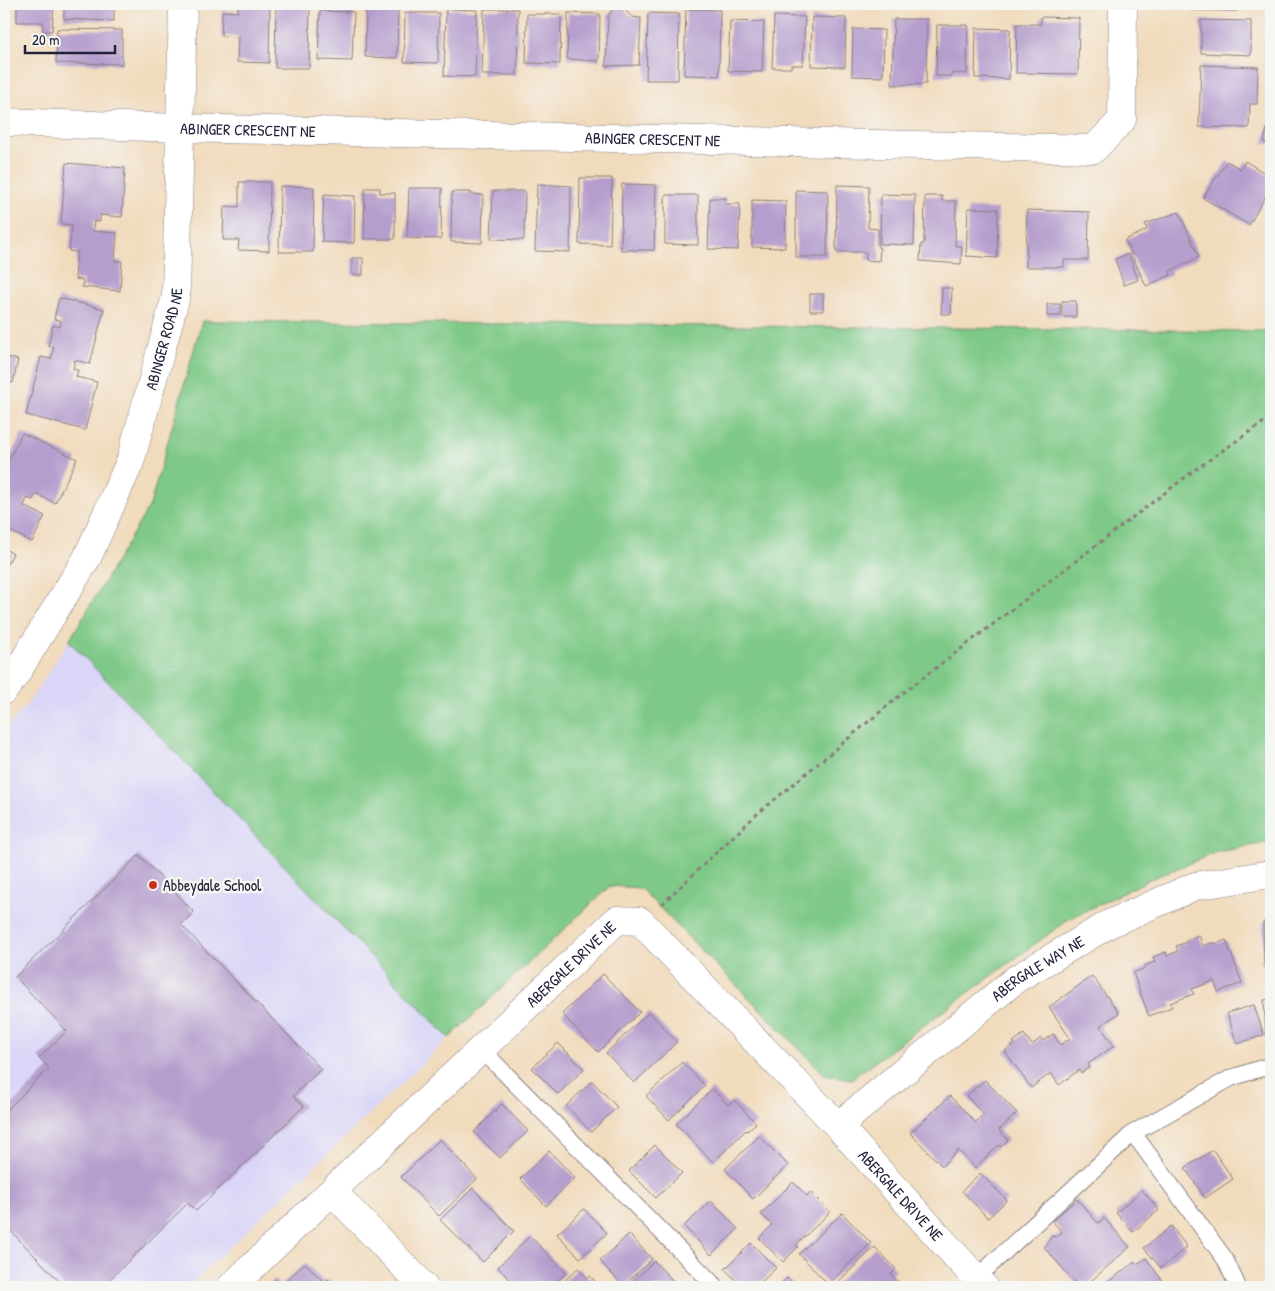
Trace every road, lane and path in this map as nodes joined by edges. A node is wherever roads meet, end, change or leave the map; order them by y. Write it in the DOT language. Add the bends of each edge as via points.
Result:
graph roads {
  1 [pos="183,4"];
  2 [pos="1124,4"];
  3 [pos="4,122"];
  4 [pos="180,128"];
  5 [pos="1271,417"];
  6 [pos="4,690"];
  7 [pos="1271,874"];
  8 [pos="640,921"];
  9 [pos="481,1049"];
  10 [pos="1271,1066"];
  11 [pos="838,1126"];
  12 [pos="1132,1133"];
  13 [pos="332,1191"];
  14 [pos="976,1284"];
  15 [pos="231,1287"];
  16 [pos="424,1287"];
  17 [pos="716,1287"];
  18 [pos="1238,1287"];
  1 -- 4 [label="street, ABINGER CRESCENT NE"];
  2 -- 4 [label="street, ABINGER CRESCENT NE" via="1122,120 1094,149"];
  3 -- 4 [label="street"];
  4 -- 6 [label="street, ABINGER ROAD NE" via="176,296 130,462 87,558"];
  5 -- 8 [label="path" via="1211,458 903,693 756,815 667,900"];
  7 -- 11 [label="street, ABERGALE WAY NE" via="1195,886 1109,924 1016,979"];
  8 -- 9 [label="street, ABERGALE DRIVE NE" via="617,920"];
  8 -- 11 [label="street, ABERGALE DRIVE NE"];
  9 -- 13 [label="street, ABERGALE DRIVE NE"];
  9 -- 17 [label="lane"];
  10 -- 12 [label="lane" via="1231,1078"];
  11 -- 14 [label="street, ABERGALE DRIVE NE"];
  12 -- 14 [label="lane"];
  12 -- 18 [label="lane" via="1225,1260"];
  13 -- 15 [label="street, ABERGALE DRIVE NE"];
  13 -- 16 [label="street"];
}
